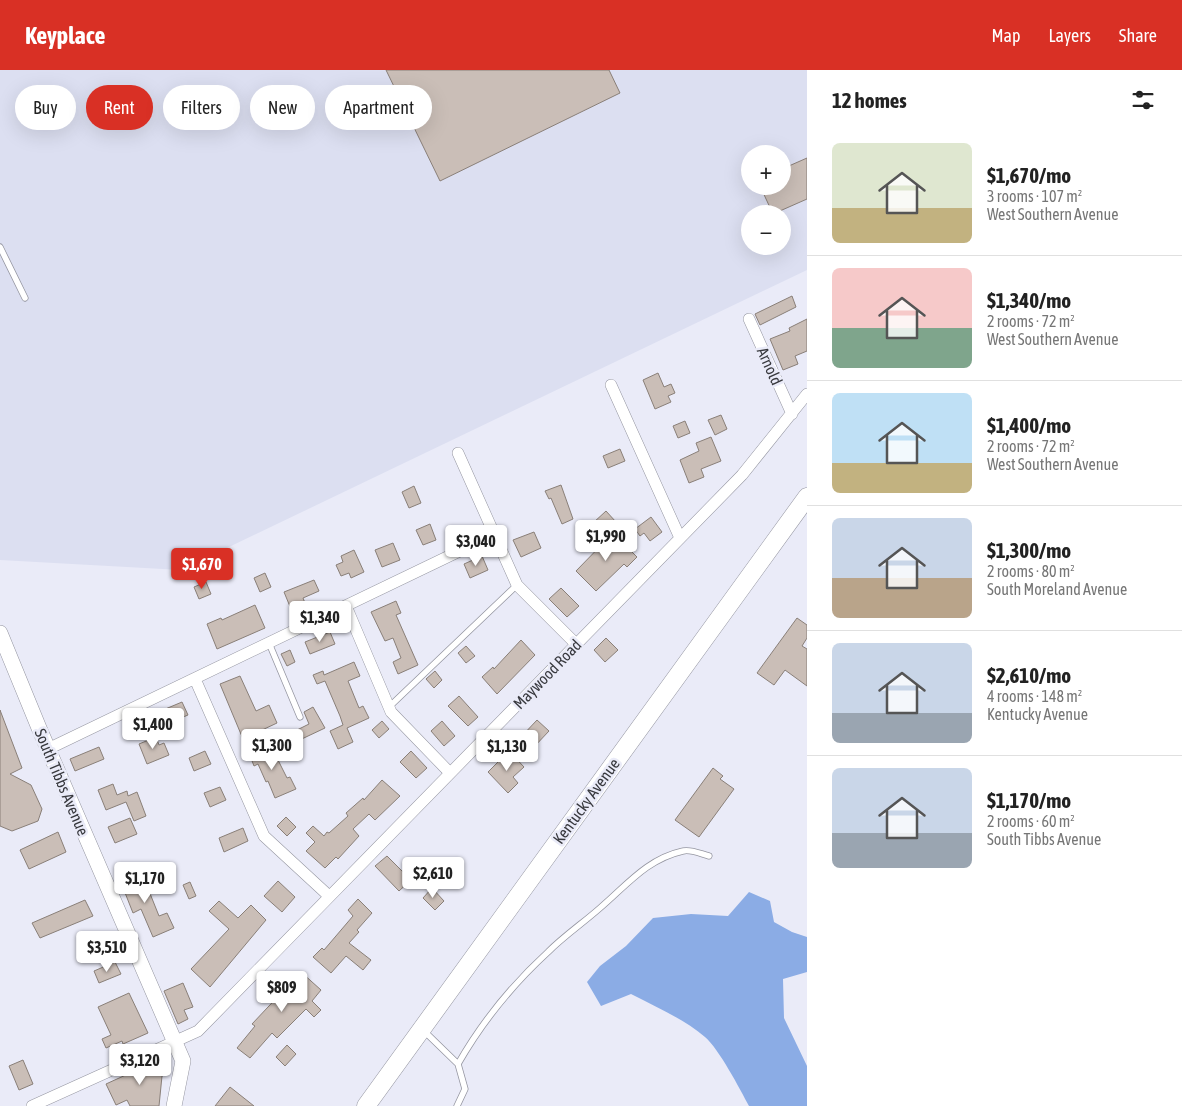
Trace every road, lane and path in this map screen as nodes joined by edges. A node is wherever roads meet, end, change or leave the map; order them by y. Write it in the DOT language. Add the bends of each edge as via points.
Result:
graph roads {
  1 [pos="0,247"];
  2 [pos="25,298"];
  3 [pos="749,319"];
  4 [pos="611,385"];
  5 [pos="807,394"];
  6 [pos="792,414"];
  7 [pos="458,453"];
  8 [pos="807,497"];
  9 [pos="495,534"];
  10 [pos="680,538"];
  11 [pos="517,585"];
  12 [pos="346,606"];
  13 [pos="0,633"];
  14 [pos="269,643"];
  15 [pos="576,644"];
  16 [pos="195,679"];
  17 [pos="389,707"];
  18 [pos="300,717"];
  19 [pos="48,749"];
  20 [pos="450,773"];
  21 [pos="709,856"];
  22 [pos="329,896"];
  23 [pos="421,1029"];
  24 [pos="174,1041"];
  25 [pos="458,1064"];
  26 [pos="32,1106"];
  27 [pos="174,1106"];
  28 [pos="366,1106"];
  29 [pos="457,1106"];
  1 -- 2 [label="lane"];
  3 -- 6 [label="street, Arnold"];
  4 -- 10 [label="street"];
  5 -- 6 [label="street, Maywood Road"];
  6 -- 10 [label="street, Maywood Road" via="742,475"];
  7 -- 9 [label="street"];
  8 -- 23 [label="main road, Kentucky Avenue"];
  9 -- 11 [label="street"];
  9 -- 12 [label="street"];
  10 -- 15 [label="street, Maywood Road"];
  11 -- 15 [label="street"];
  11 -- 17 [label="lane"];
  12 -- 14 [label="street"];
  12 -- 17 [label="street"];
  13 -- 19 [label="main road, South Tibbs Avenue"];
  14 -- 16 [label="street"];
  14 -- 18 [label="lane"];
  15 -- 20 [label="street, Maywood Road"];
  16 -- 19 [label="street"];
  16 -- 22 [label="street" via="264,836"];
  17 -- 20 [label="street"];
  19 -- 24 [label="main road, South Tibbs Avenue"];
  20 -- 22 [label="street, Maywood Road"];
  21 -- 25 [label="lane" via="686,850 666,856 626,882 597,911 548,951 508,994 480,1027"];
  22 -- 24 [label="street, Maywood Road" via="198,1031"];
  23 -- 25 [label="lane"];
  23 -- 28 [label="main road, Kentucky Avenue"];
  24 -- 26 [label="street, Maywood Road"];
  24 -- 27 [label="main road" via="182,1061"];
  25 -- 29 [label="lane" via="465,1089"];
}
